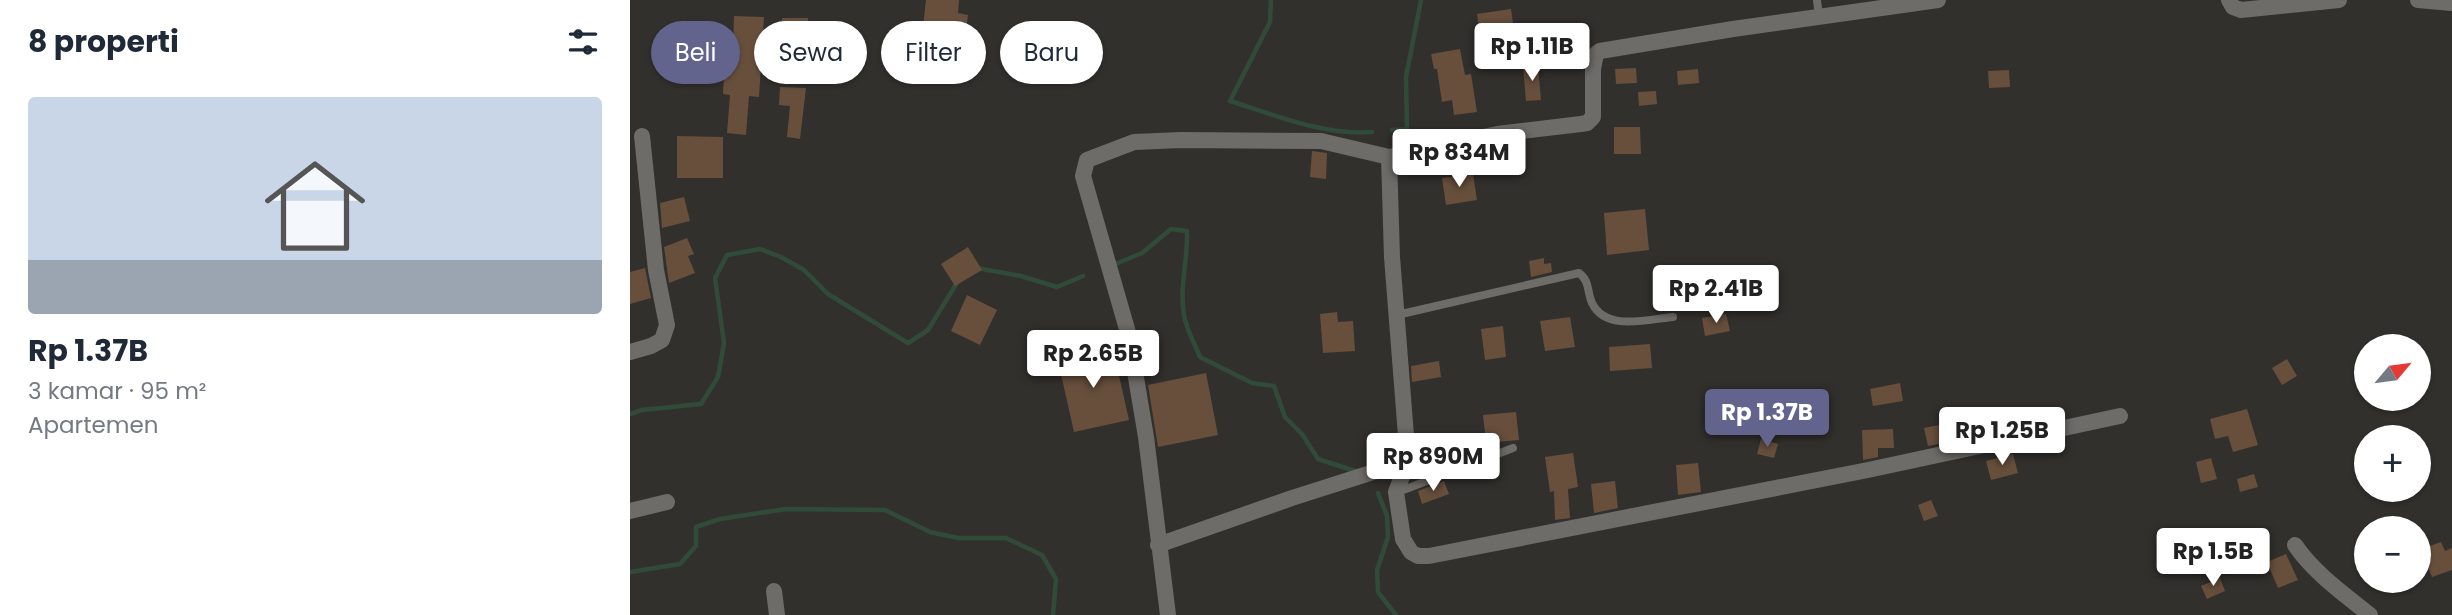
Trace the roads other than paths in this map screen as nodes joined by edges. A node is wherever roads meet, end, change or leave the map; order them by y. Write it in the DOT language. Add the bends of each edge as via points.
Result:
graph roads {
  1 [pos="1938,0"];
  2 [pos="2229,0"];
  3 [pos="2339,0"];
  4 [pos="2418,0"];
  5 [pos="1909,2"];
  6 [pos="2452,3"];
  7 [pos="1818,8"];
  8 [pos="642,136"];
  9 [pos="1389,157"];
  10 [pos="1397,315"];
  11 [pos="1673,317"];
  12 [pos="630,352"];
  13 [pos="2120,416"];
  14 [pos="1514,448"];
  15 [pos="1408,461"];
  16 [pos="1396,492"];
  17 [pos="667,502"];
  18 [pos="630,511"];
  19 [pos="1158,545"];
  20 [pos="2295,545"];
  21 [pos="774,591"];
  22 [pos="776,615"];
  23 [pos="1168,615"];
  24 [pos="2370,615"];
  1 -- 5 [label="street"];
  2 -- 3 [label="street" via="2241,10"];
  4 -- 6 [label="street"];
  5 -- 7 [label="street"];
  7 -- 9 [label="street" via="1600,51 1593,69 1593,117 1587,123 1496,134"];
  8 -- 12 [label="street" via="656,270 667,325 663,340"];
  9 -- 10 [label="street"];
  9 -- 19 [label="street" via="1321,141 1181,141 1134,142 1087,160 1083,176 1137,373"];
  10 -- 11 [label="lane" via="1579,273 1587,281 1592,303 1609,319"];
  10 -- 15 [label="street"];
  13 -- 16 [label="street" via="1429,556 1418,556 1406,547"];
  14 -- 16 [label="lane"];
  15 -- 16 [label="street"];
  15 -- 19 [label="street"];
  17 -- 18 [label="street"];
  19 -- 23 [label="street"];
  20 -- 24 [label="street"];
  21 -- 22 [label="street"];
}
